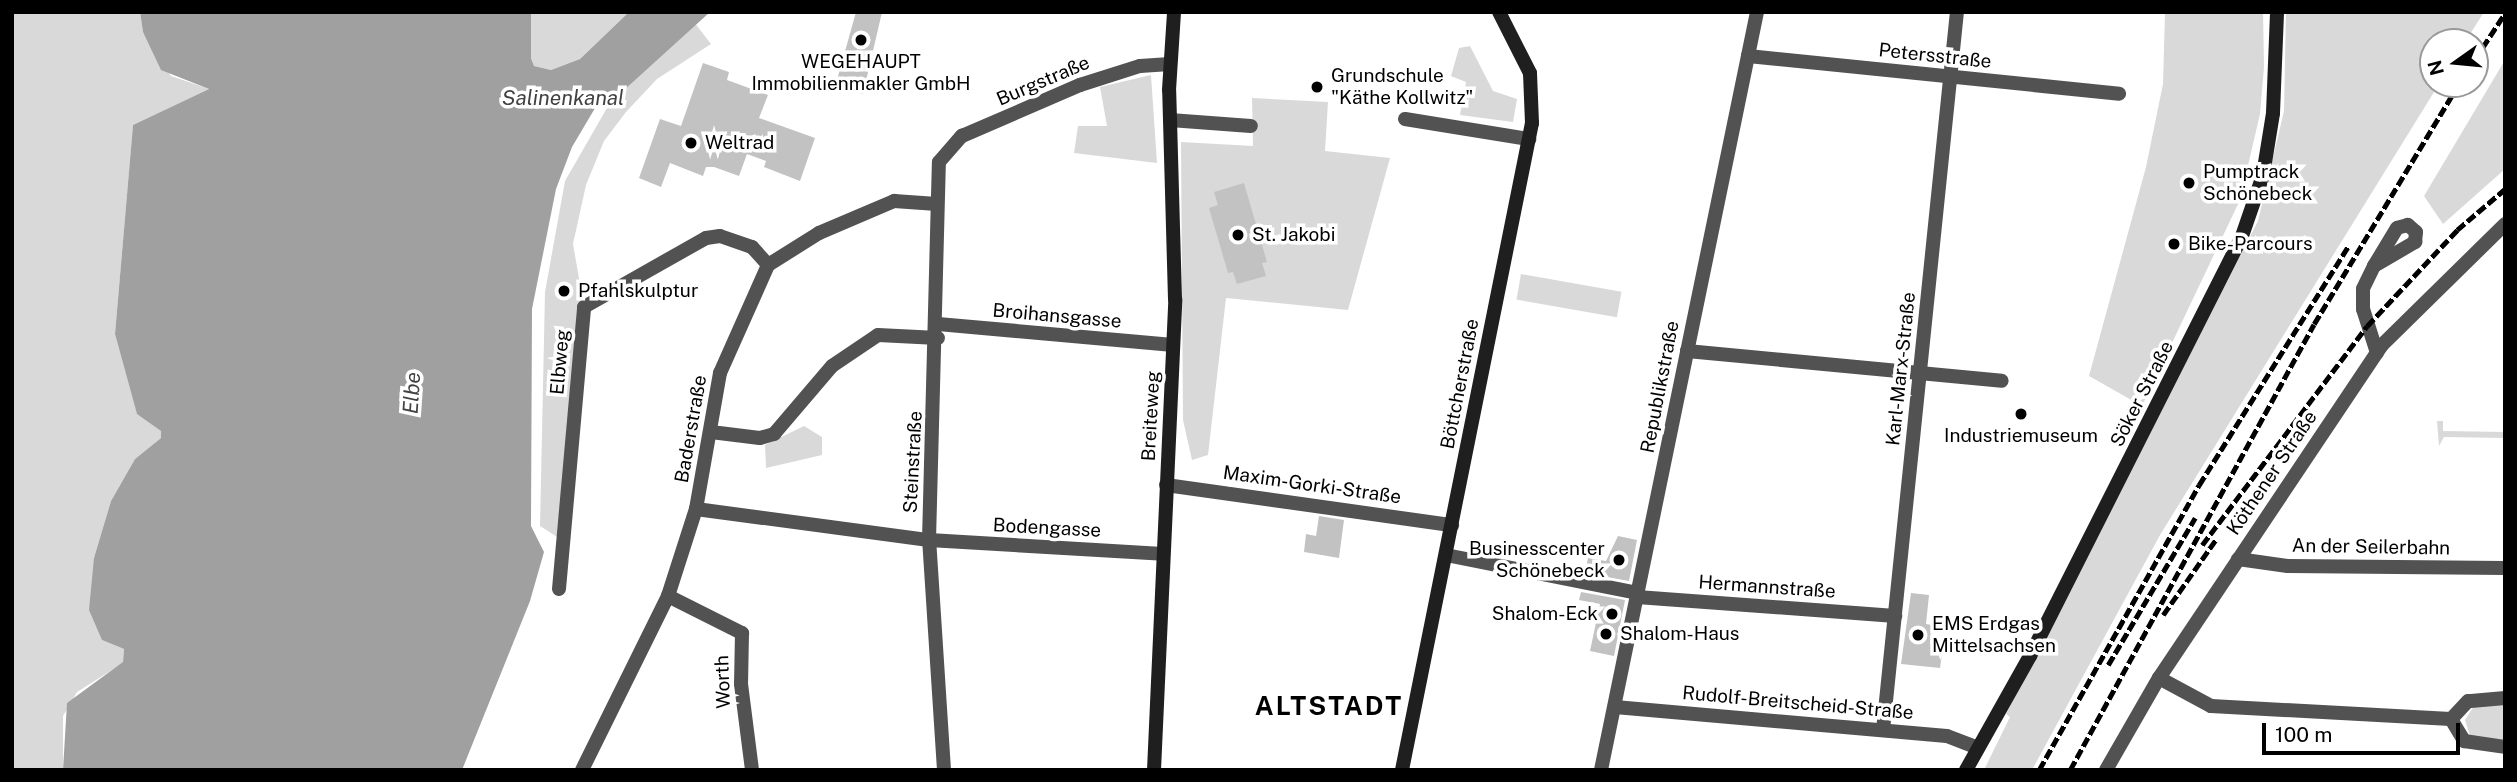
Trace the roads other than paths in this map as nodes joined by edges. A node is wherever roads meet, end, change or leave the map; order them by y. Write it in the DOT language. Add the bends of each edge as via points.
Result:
graph roads {
  1 [pos="1174,12"];
  2 [pos="1499,12"];
  3 [pos="1757,12"];
  4 [pos="1957,12"];
  5 [pos="2277,12"];
  6 [pos="1748,56"];
  7 [pos="1170,64"];
  8 [pos="1951,78"];
  9 [pos="2119,94"];
  10 [pos="1405,119"];
  11 [pos="1170,120"];
  12 [pos="1251,126"];
  13 [pos="1529,139"];
  14 [pos="941,156"];
  15 [pos="937,204"];
  16 [pos="2505,224"];
  17 [pos="768,265"];
  18 [pos="2374,266"];
  19 [pos="938,331"];
  20 [pos="1173,345"];
  21 [pos="1687,351"];
  22 [pos="2377,353"];
  23 [pos="1920,372"];
  24 [pos="2002,381"];
  25 [pos="711,432"];
  26 [pos="1166,485"];
  27 [pos="696,509"];
  28 [pos="1451,525"];
  29 [pos="929,540"];
  30 [pos="1163,554"];
  31 [pos="1446,555"];
  32 [pos="2238,559"];
  33 [pos="2505,568"];
  34 [pos="559,589"];
  35 [pos="1637,595"];
  36 [pos="667,596"];
  37 [pos="1895,616"];
  38 [pos="2159,678"];
  39 [pos="2505,698"];
  40 [pos="1615,707"];
  41 [pos="2451,719"];
  42 [pos="1883,730"];
  43 [pos="1976,747"];
  44 [pos="2505,747"];
  45 [pos="582,770"];
  46 [pos="752,770"];
  47 [pos="944,770"];
  48 [pos="1154,770"];
  49 [pos="1402,770"];
  50 [pos="1601,770"];
  51 [pos="1966,770"];
  52 [pos="2106,770"];
  1 -- 7 [label="street, Breiteweg"];
  2 -- 13 [label="street, Böttcherstraße" via="1530,73"];
  3 -- 6 [label="street, Republikstraße"];
  4 -- 8 [label="street, Karl-Marx-Straße"];
  5 -- 43 [label="street, Söker Straße" via="2273,113 2263,175 2241,239 2030,656"];
  6 -- 8 [label="street, Petersstraße"];
  6 -- 21 [label="street, Republikstraße"];
  7 -- 11 [label="street, Breiteweg"];
  7 -- 14 [label="street, Burgstraße" via="1140,66 1080,85 962,136"];
  8 -- 9 [label="street, Petersstraße"];
  8 -- 23 [label="street, Karl-Marx-Straße"];
  10 -- 13 [label="street"];
  11 -- 12 [label="street"];
  11 -- 20 [label="street, Breiteweg"];
  13 -- 28 [label="street, Böttcherstraße"];
  14 -- 15 [label="street, Steinstraße"];
  15 -- 17 [label="street" via="894,201 819,233"];
  15 -- 19 [label="street, Steinstraße"];
  16 -- 22 [label="street, Köthener Straße"];
  17 -- 25 [label="street, Baderstraße" via="720,373"];
  17 -- 34 [label="street, Elbweg" via="752,247 720,236 706,238 584,307"];
  18 -- 22 [label="street" via="2363,289 2363,309"];
  19 -- 20 [label="street, Broihansgasse"];
  19 -- 25 [label="street, Broihansgasse" via="878,335 832,366 774,434 760,438"];
  19 -- 29 [label="street, Steinstraße"];
  20 -- 26 [label="street, Breiteweg"];
  21 -- 23 [label="street"];
  21 -- 35 [label="street, Republikstraße"];
  22 -- 32 [label="street, Köthener Straße"];
  23 -- 24 [label="street"];
  23 -- 37 [label="street, Karl-Marx-Straße"];
  25 -- 27 [label="street, Baderstraße"];
  26 -- 28 [label="street, Maxim-Gorki-Straße"];
  26 -- 30 [label="street, Breiteweg"];
  27 -- 29 [label="street, Bodengasse"];
  27 -- 36 [label="street, Baderstraße"];
  28 -- 31 [label="street, Böttcherstraße"];
  29 -- 30 [label="street, Bodengasse"];
  29 -- 47 [label="street, Steinstraße"];
  30 -- 48 [label="street, Breiteweg"];
  31 -- 35 [label="street, Hermannstraße"];
  31 -- 49 [label="street, Böttcherstraße"];
  32 -- 33 [label="street, An der Seilerbahn" via="2288,566"];
  32 -- 38 [label="street, Köthener Straße"];
  35 -- 37 [label="street, Hermannstraße"];
  35 -- 40 [label="street, Republikstraße"];
  36 -- 45 [label="street, Baderstraße"];
  36 -- 46 [label="street, Worth" via="742,633 741,684"];
  37 -- 42 [label="street, Karl-Marx-Straße"];
  38 -- 41 [label="street" via="2211,706"];
  38 -- 52 [label="street, Köthener Straße"];
  39 -- 41 [label="street" via="2468,701"];
  40 -- 42 [label="street, Rudolf-Breitscheid-Straße"];
  40 -- 50 [label="street, Republikstraße"];
  41 -- 44 [label="street" via="2464,741"];
  42 -- 43 [label="street, Rudolf-Breitscheid-Straße" via="1947,736"];
  43 -- 51 [label="street, Söker Straße"];
}
